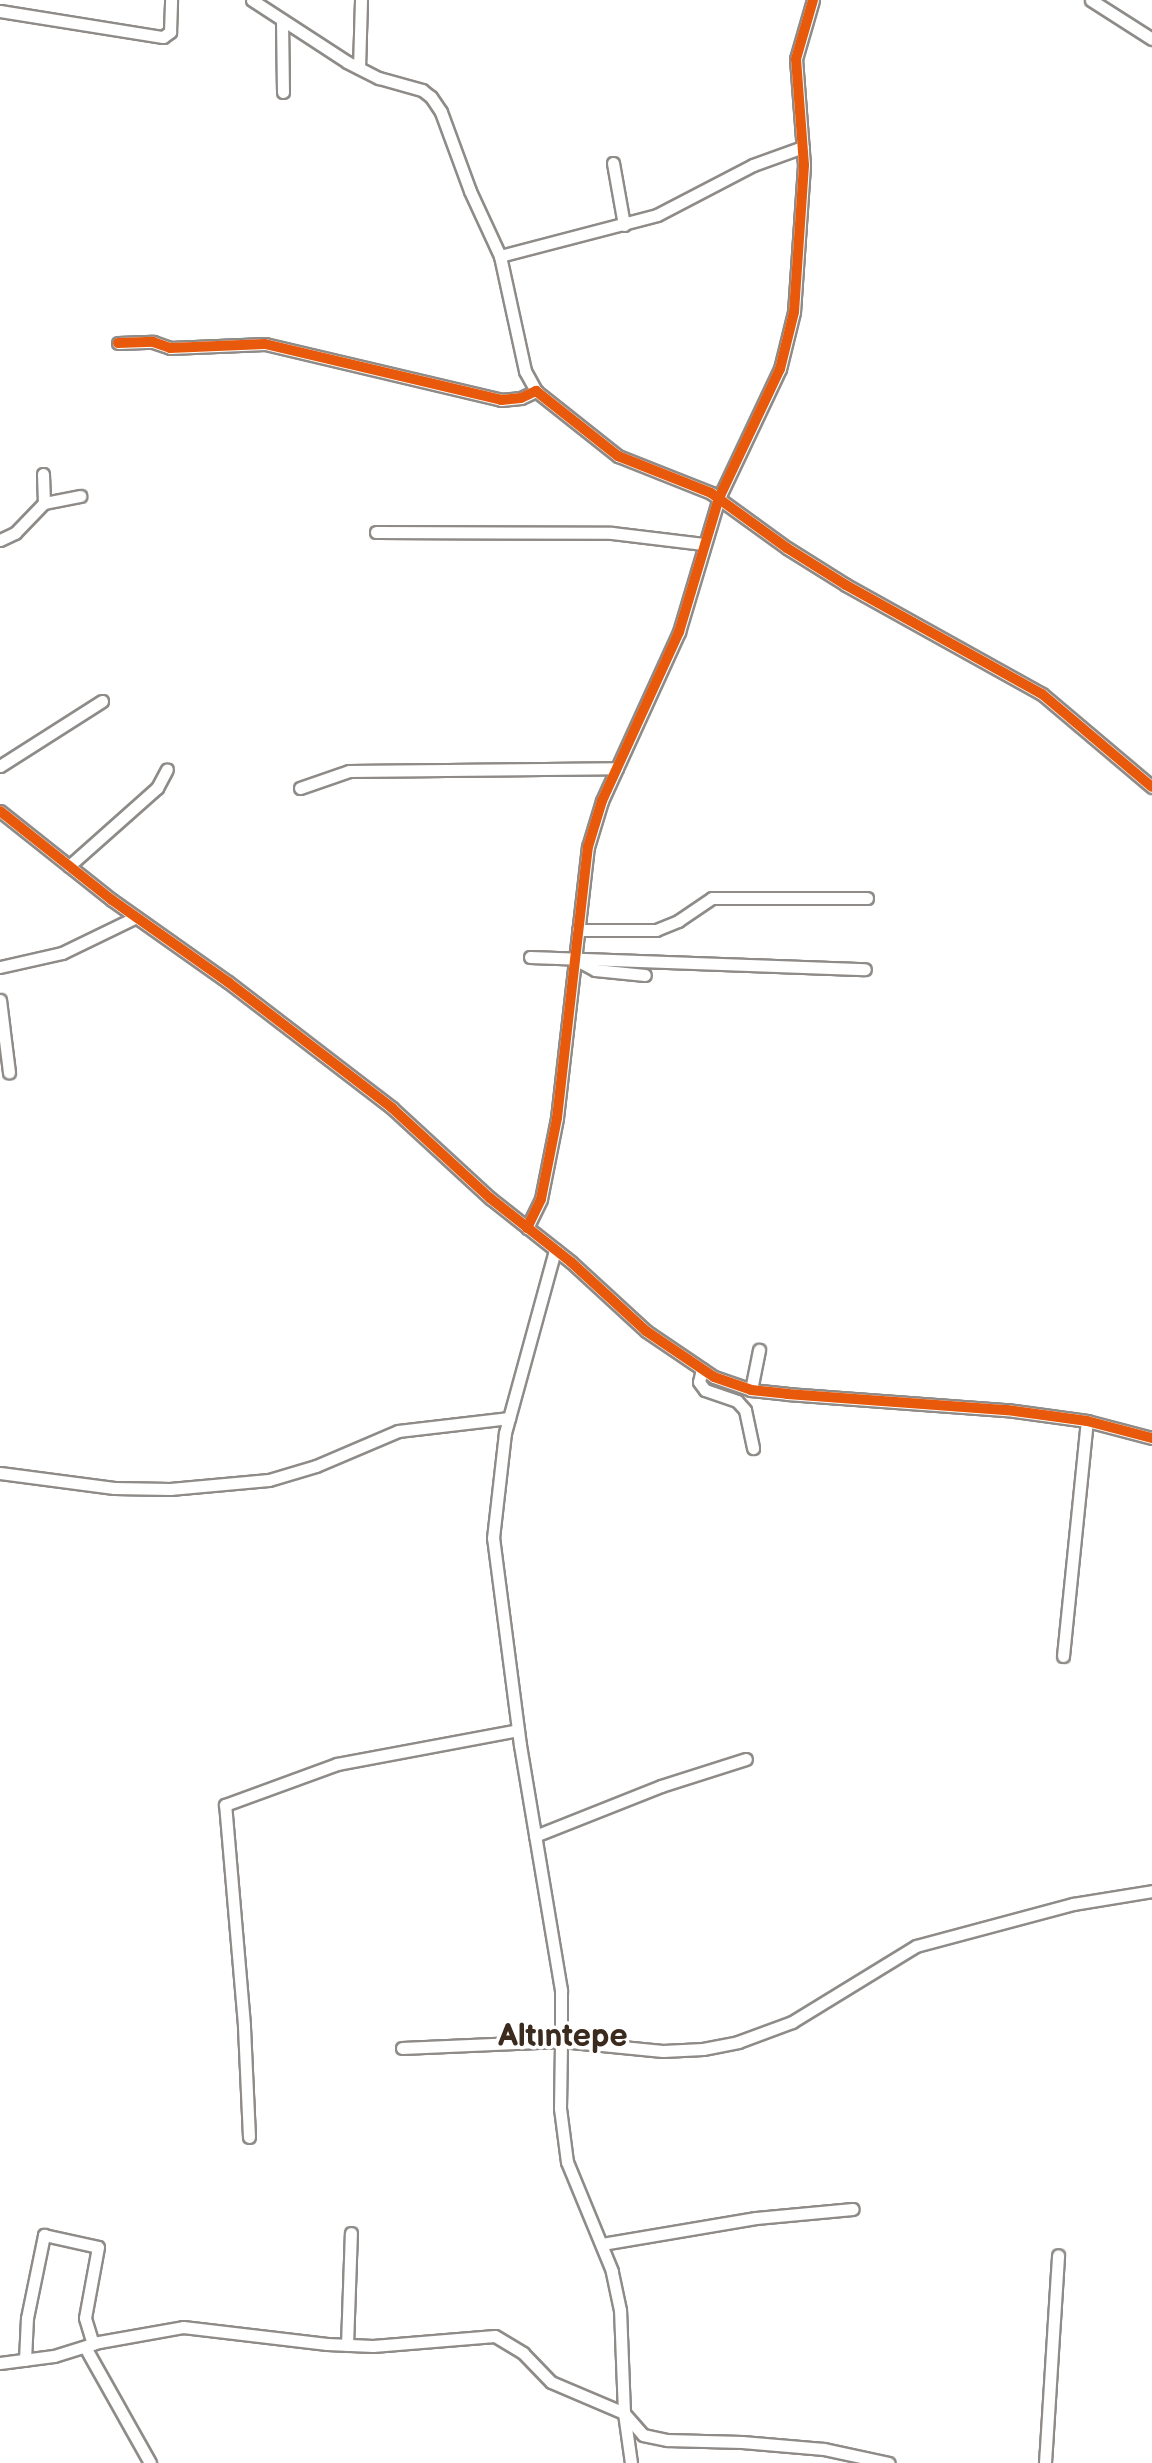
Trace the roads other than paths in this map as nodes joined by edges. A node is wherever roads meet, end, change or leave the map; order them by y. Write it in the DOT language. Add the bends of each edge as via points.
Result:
graph roads {
  1 [pos="171,0"];
  2 [pos="252,0"];
  3 [pos="361,0"];
  4 [pos="813,0"];
  5 [pos="1091,0"];
  6 [pos="0,11"];
  7 [pos="282,20"];
  8 [pos="1152,39"];
  9 [pos="359,68"];
  10 [pos="283,92"];
  11 [pos="803,147"];
  12 [pos="613,163"];
  13 [pos="624,225"];
  14 [pos="500,256"];
  15 [pos="118,343"];
  16 [pos="536,391"];
  17 [pos="43,474"];
  18 [pos="80,496"];
  19 [pos="719,498"];
  20 [pos="44,503"];
  21 [pos="376,532"];
  22 [pos="0,540"];
  23 [pos="703,544"];
  24 [pos="102,701"];
  25 [pos="0,766"];
  26 [pos="617,768"];
  27 [pos="167,769"];
  28 [pos="1152,787"];
  29 [pos="300,788"];
  30 [pos="0,811"];
  31 [pos="69,866"];
  32 [pos="867,898"];
  33 [pos="136,917"];
  34 [pos="578,930"];
  35 [pos="530,957"];
  36 [pos="574,959"];
  37 [pos="0,967"];
  38 [pos="865,969"];
  39 [pos="645,975"];
  40 [pos="0,1000"];
  41 [pos="9,1072"];
  42 [pos="527,1228"];
  43 [pos="555,1250"];
  44 [pos="759,1350"];
  45 [pos="702,1369"];
  46 [pos="751,1390"];
  47 [pos="509,1418"];
  48 [pos="1087,1421"];
  49 [pos="1152,1438"];
  50 [pos="753,1448"];
  51 [pos="0,1473"];
  52 [pos="1063,1656"];
  53 [pos="518,1730"];
  54 [pos="746,1759"];
  55 [pos="535,1836"];
  56 [pos="1152,1891"];
  57 [pos="561,2041"];
  58 [pos="402,2048"];
  59 [pos="249,2137"];
  60 [pos="853,2209"];
  61 [pos="351,2233"];
  62 [pos="602,2244"];
  63 [pos="1058,2255"];
  64 [pos="89,2345"];
  65 [pos="347,2345"];
  66 [pos="25,2360"];
  67 [pos="0,2363"];
  68 [pos="624,2413"];
  69 [pos="150,2463"];
  70 [pos="631,2463"];
  71 [pos="889,2463"];
  72 [pos="1045,2463"];
  1 -- 6 [label="street" via="170,32 163,37"];
  2 -- 7 [label="street"];
  3 -- 9 [label="street"];
  4 -- 11 [label="street" via="796,59"];
  5 -- 8 [label="street"];
  7 -- 9 [label="street"];
  7 -- 10 [label="street"];
  9 -- 14 [label="street" via="431,97"];
  11 -- 13 [label="street" via="753,165 657,215"];
  11 -- 19 [label="street" via="791,326 780,369"];
  12 -- 13 [label="street"];
  13 -- 14 [label="street"];
  14 -- 16 [label="street" via="525,371"];
  15 -- 16 [label="street" via="153,342 170,348 265,344 501,400"];
  16 -- 19 [label="street" via="618,456"];
  17 -- 20 [label="street"];
  18 -- 20 [label="street"];
  19 -- 23 [label="street"];
  19 -- 28 [label="street" via="846,585 1042,694"];
  20 -- 22 [label="street" via="15,533"];
  21 -- 23 [label="street" via="612,533"];
  23 -- 26 [label="street" via="679,632"];
  24 -- 25 [label="street"];
  26 -- 29 [label="street" via="349,771"];
  26 -- 34 [label="street" via="588,847"];
  27 -- 31 [label="street" via="157,788"];
  30 -- 31 [label="street"];
  31 -- 33 [label="street"];
  32 -- 34 [label="street" via="712,898 656,930"];
  33 -- 37 [label="street" via="62,953"];
  33 -- 42 [label="street" via="392,1108"];
  34 -- 36 [label="street"];
  35 -- 36 [label="street"];
  36 -- 38 [label="street"];
  36 -- 39 [label="street" via="595,970"];
  36 -- 42 [label="street" via="550,1161"];
  40 -- 41 [label="street"];
  42 -- 43 [label="street"];
  43 -- 45 [label="street" via="646,1331"];
  43 -- 47 [label="street"];
  44 -- 46 [label="street"];
  45 -- 46 [label="street"];
  45 -- 50 [label="street" via="699,1382 705,1390 737,1401 745,1410"];
  46 -- 48 [label="street"];
  47 -- 51 [label="street" via="398,1431 269,1480 114,1488"];
  47 -- 53 [label="street" via="493,1538"];
  48 -- 49 [label="street"];
  48 -- 52 [label="street"];
  53 -- 55 [label="street"];
  53 -- 59 [label="street" via="337,1764 225,1805"];
  54 -- 55 [label="street"];
  55 -- 57 [label="street" via="561,1990"];
  56 -- 57 [label="street" via="1073,1904 916,1946 792,2022 738,2042 663,2051"];
  57 -- 58 [label="street"];
  57 -- 62 [label="street" via="560,2108 567,2162"];
  60 -- 62 [label="street" via="756,2218"];
  61 -- 65 [label="street"];
  62 -- 68 [label="street" via="620,2310"];
  63 -- 72 [label="street"];
  64 -- 65 [label="street" via="183,2327"];
  64 -- 66 [label="street"];
  64 -- 66 [label="street" via="85,2318 98,2247 44,2235 27,2318"];
  64 -- 69 [label="street"];
  65 -- 68 [label="street" via="495,2336 523,2353 551,2382"];
  66 -- 67 [label="street"];
  68 -- 70 [label="street"];
  68 -- 71 [label="street" via="643,2435 667,2440 824,2449"];
}
